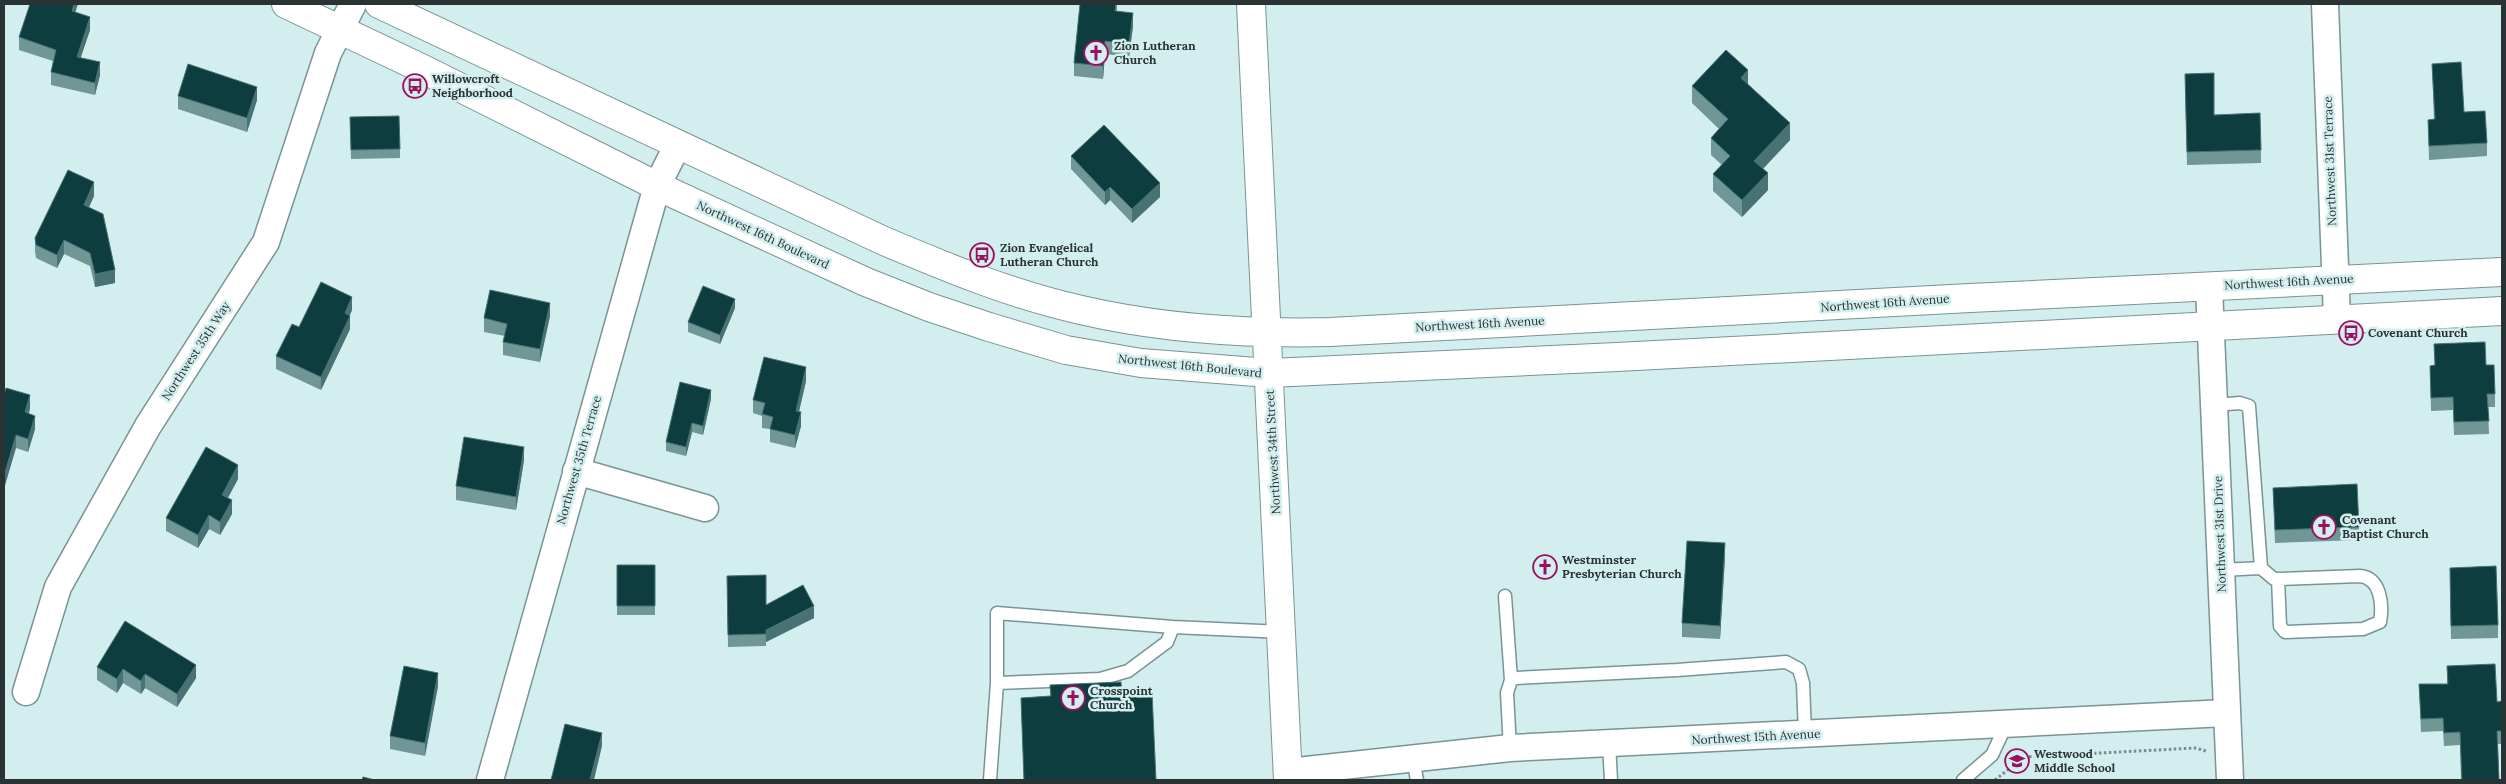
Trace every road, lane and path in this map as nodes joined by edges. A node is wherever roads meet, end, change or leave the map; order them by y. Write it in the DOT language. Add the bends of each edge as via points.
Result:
graph roads {
  1 [pos="286,4"];
  2 [pos="353,4"];
  3 [pos="379,4"];
  4 [pos="1251,4"];
  5 [pos="2325,4"];
  6 [pos="341,29"];
  7 [pos="678,144"];
  8 [pos="657,186"];
  9 [pos="2502,272"];
  10 [pos="2336,280"];
  11 [pos="2209,287"];
  12 [pos="1764,311"];
  13 [pos="2502,311"];
  14 [pos="2337,319"];
  15 [pos="2210,326"];
  16 [pos="1268,334"];
  17 [pos="1768,349"];
  18 [pos="1269,373"];
  19 [pos="2214,405"];
  20 [pos="576,471"];
  21 [pos="705,508"];
  22 [pos="2261,568"];
  23 [pos="2221,570"];
  24 [pos="2278,579"];
  25 [pos="1505,596"];
  26 [pos="1173,627"];
  27 [pos="1281,632"];
  28 [pos="1511,680"];
  29 [pos="997,683"];
  30 [pos="26,692"];
  31 [pos="2226,714"];
  32 [pos="2006,725"];
  33 [pos="1805,734"];
  34 [pos="1609,744"];
  35 [pos="1510,748"];
  36 [pos="2210,752"];
  37 [pos="2024,757"];
  38 [pos="1415,770"];
  39 [pos="1288,776"];
  40 [pos="490,780"];
  41 [pos="990,780"];
  42 [pos="1611,780"];
  43 [pos="1963,780"];
  44 [pos="2230,780"];
  1 -- 6 [label="main road, Northwest 16th Boulevard"];
  2 -- 6 [label="street, Northwest 35th Way"];
  3 -- 7 [label="main road"];
  4 -- 16 [label="main road, Northwest 34th Street"];
  5 -- 10 [label="street, Northwest 31st Terrace"];
  6 -- 8 [label="main road, Northwest 16th Boulevard"];
  6 -- 30 [label="street, Northwest 35th Way" via="328,53 266,242 148,426 58,587"];
  7 -- 8 [label="street, Northwest 35th Terrace"];
  7 -- 16 [label="main road" via="884,241 1011,291 1080,310 1150,323"];
  8 -- 18 [label="main road, Northwest 16th Boulevard" via="866,282 989,327 1066,350 1141,364"];
  8 -- 20 [label="street, Northwest 35th Terrace"];
  9 -- 10 [label="main road, Northwest 16th Avenue"];
  10 -- 11 [label="main road, Northwest 16th Avenue"];
  10 -- 14 [label="street, Northwest 31st Terrace"];
  11 -- 12 [label="main road, Northwest 16th Avenue" via="1928,299"];
  11 -- 15 [label="street, Northwest 31st Drive"];
  12 -- 16 [label="main road, Northwest 16th Avenue"];
  12 -- 17 [label="main road"];
  13 -- 14 [label="main road"];
  14 -- 15 [label="main road"];
  15 -- 17 [label="main road"];
  15 -- 19 [label="street, Northwest 31st Drive"];
  16 -- 18 [label="main road, Northwest 34th Street"];
  17 -- 18 [label="main road"];
  18 -- 27 [label="main road, Northwest 34th Street"];
  19 -- 22 [label="lane" via="2240,403 2249,406"];
  19 -- 23 [label="street, Northwest 31st Drive"];
  20 -- 21 [label="street"];
  20 -- 40 [label="street, Northwest 35th Terrace"];
  22 -- 23 [label="lane"];
  22 -- 24 [label="lane"];
  23 -- 31 [label="street, Northwest 31st Drive"];
  24 -- 24 [label="lane" via="2369,577 2375,582 2379,594 2380,622 2363,629 2285,632 2280,626"];
  25 -- 28 [label="lane"];
  26 -- 27 [label="lane"];
  26 -- 29 [label="lane" via="1167,642 1128,671 1100,679"];
  26 -- 29 [label="lane" via="997,613"];
  27 -- 39 [label="main road, Northwest 34th Street"];
  28 -- 33 [label="lane" via="1521,676 1786,662 1799,669 1803,683"];
  28 -- 35 [label="lane" via="1507,693"];
  29 -- 41 [label="lane"];
  31 -- 32 [label="street, Northwest 15th Avenue"];
  31 -- 44 [label="street, Northwest 31st Drive"];
  32 -- 33 [label="street, Northwest 15th Avenue"];
  32 -- 43 [label="lane" via="1992,755"];
  33 -- 34 [label="street, Northwest 15th Avenue"];
  34 -- 35 [label="street, Northwest 15th Avenue"];
  34 -- 42 [label="lane"];
  35 -- 38 [label="street, Northwest 15th Avenue"];
  36 -- 37 [label="path" via="2195,748"];
  38 -- 39 [label="street, Northwest 15th Avenue"];
}
